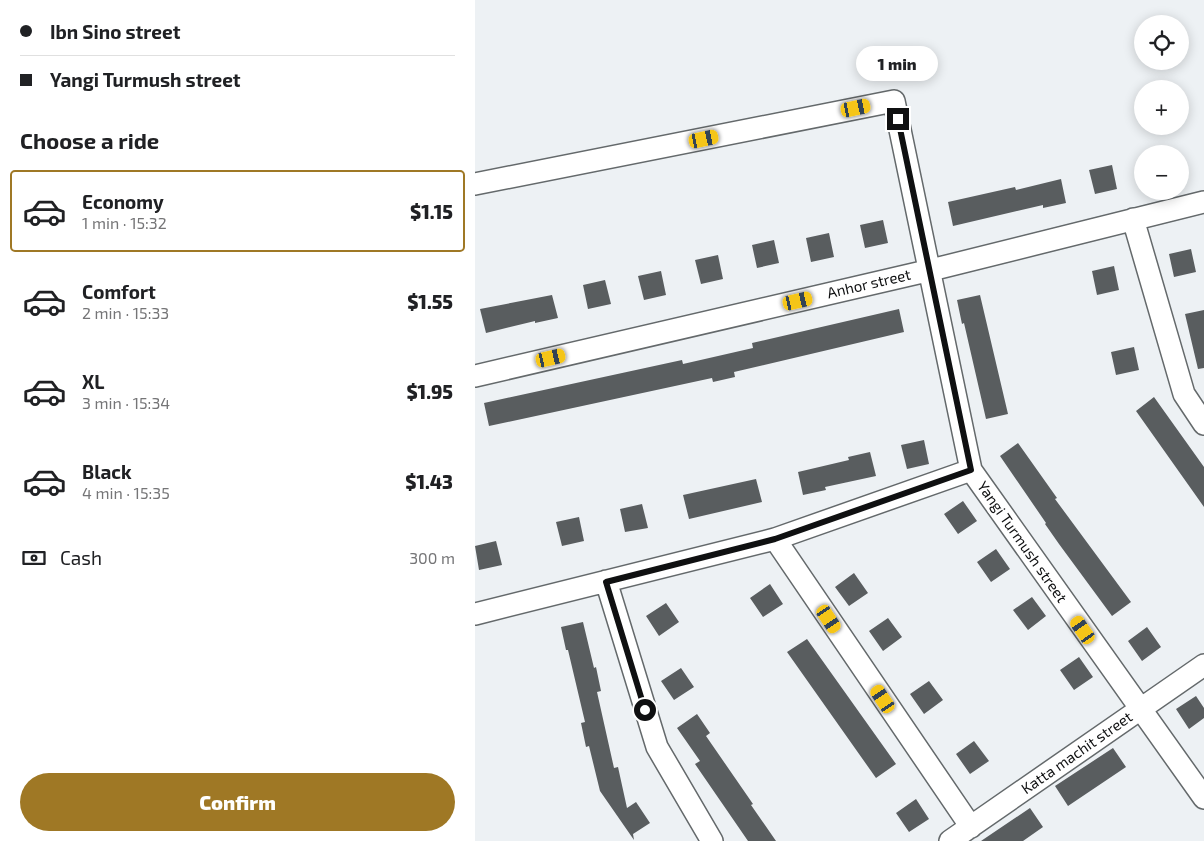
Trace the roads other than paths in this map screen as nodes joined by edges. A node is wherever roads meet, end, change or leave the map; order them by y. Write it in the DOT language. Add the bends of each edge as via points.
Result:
graph roads {
  1 [pos="475,184"];
  2 [pos="1204,202"];
  3 [pos="1133,219"];
  4 [pos="931,270"];
  5 [pos="475,376"];
  6 [pos="1204,424"];
  7 [pos="971,470"];
  8 [pos="775,539"];
  9 [pos="606,582"];
  10 [pos="475,614"];
  11 [pos="1204,665"];
  12 [pos="1140,710"];
  13 [pos="1204,798"];
  14 [pos="971,827"];
  15 [pos="712,841"];
  16 [pos="950,841"];
  1 -- 4 [label="street, Yangi Turmush street" via="894,101"];
  2 -- 3 [label="street, Anhor street"];
  3 -- 4 [label="street, Anhor street"];
  3 -- 6 [label="street" via="1184,394"];
  4 -- 5 [label="street, Anhor street"];
  4 -- 7 [label="street, Yangi Turmush street"];
  7 -- 8 [label="street"];
  7 -- 12 [label="street, Yangi Turmush street"];
  8 -- 9 [label="street"];
  8 -- 14 [label="street"];
  9 -- 10 [label="street"];
  9 -- 15 [label="street" via="657,747"];
  11 -- 12 [label="street, Katta machit street"];
  12 -- 13 [label="street, Yangi Turmush street"];
  12 -- 14 [label="street, Katta machit street"];
  14 -- 16 [label="street, Katta machit street"];
}
